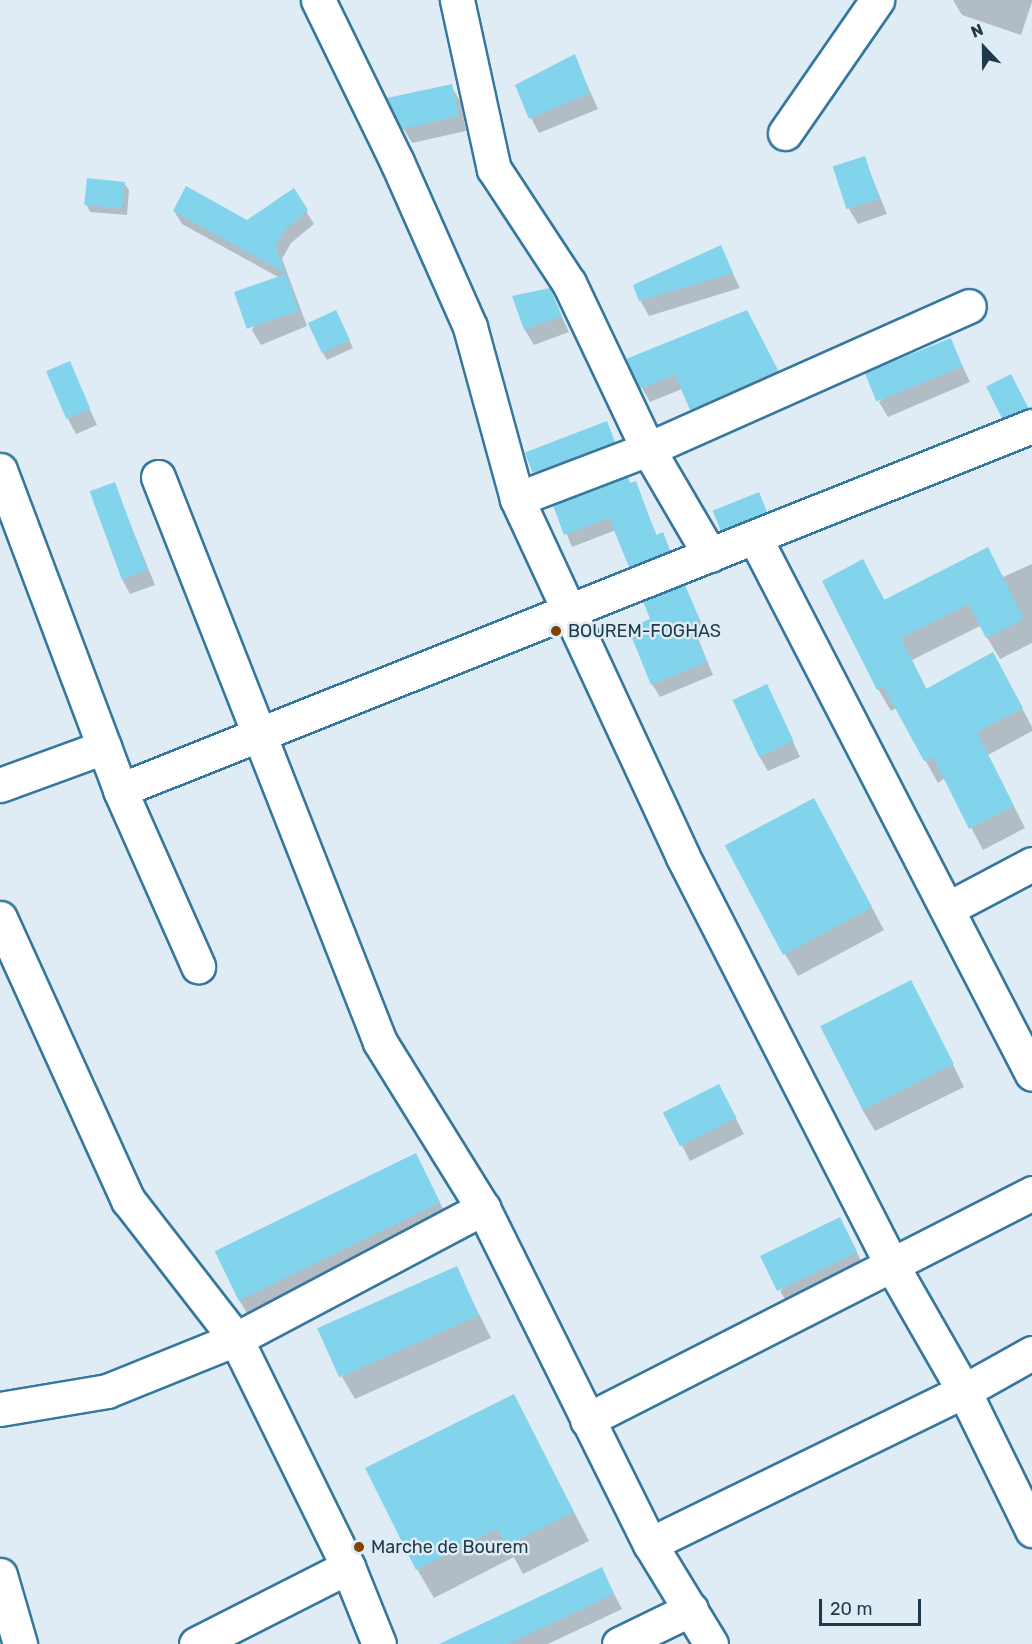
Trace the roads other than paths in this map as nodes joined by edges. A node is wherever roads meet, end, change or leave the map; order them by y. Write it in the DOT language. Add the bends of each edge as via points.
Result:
graph roads {
  1 [pos="318,0"];
  2 [pos="457,0"];
  3 [pos="877,0"];
  4 [pos="785,133"];
  5 [pos="969,306"];
  6 [pos="1032,426"];
  7 [pos="648,449"];
  8 [pos="0,470"];
  9 [pos="158,477"];
  10 [pos="517,499"];
  11 [pos="755,538"];
  12 [pos="710,555"];
  13 [pos="569,611"];
  14 [pos="262,734"];
  15 [pos="104,747"];
  16 [pos="0,785"];
  17 [pos="120,790"];
  18 [pos="1032,864"];
  19 [pos="946,909"];
  20 [pos="0,918"];
  21 [pos="198,966"];
  22 [pos="1032,1074"];
  23 [pos="1032,1193"];
  24 [pos="483,1208"];
  25 [pos="890,1262"];
  26 [pos="236,1339"];
  27 [pos="1032,1353"];
  28 [pos="964,1391"];
  29 [pos="0,1409"];
  30 [pos="587,1420"];
  31 [pos="1032,1530"];
  32 [pos="650,1544"];
  33 [pos="348,1567"];
  34 [pos="0,1575"];
  35 [pos="691,1609"];
  36 [pos="11,1628"];
  37 [pos="196,1644"];
  38 [pos="379,1644"];
  39 [pos="619,1644"];
  40 [pos="711,1644"];
  1 -- 10 [label="street" via="397,162 470,327"];
  2 -- 7 [label="street" via="494,169 568,283"];
  3 -- 4 [label="street"];
  5 -- 7 [label="street"];
  6 -- 11 [label="street"];
  7 -- 10 [label="street"];
  7 -- 12 [label="street"];
  8 -- 15 [label="street"];
  9 -- 14 [label="street"];
  10 -- 13 [label="street"];
  11 -- 12 [label="street"];
  11 -- 19 [label="street"];
  12 -- 13 [label="street"];
  13 -- 14 [label="street"];
  13 -- 25 [label="street" via="682,855"];
  14 -- 17 [label="street"];
  14 -- 24 [label="street" via="380,1042"];
  15 -- 16 [label="street"];
  15 -- 17 [label="street"];
  17 -- 21 [label="street"];
  18 -- 19 [label="street"];
  19 -- 22 [label="street"];
  20 -- 26 [label="street" via="128,1200"];
  23 -- 25 [label="street"];
  24 -- 26 [label="street"];
  24 -- 30 [label="street"];
  25 -- 28 [label="street"];
  25 -- 30 [label="street"];
  26 -- 29 [label="street" via="107,1391"];
  26 -- 33 [label="street"];
  27 -- 28 [label="street"];
  28 -- 31 [label="street"];
  28 -- 32 [label="street"];
  30 -- 32 [label="street"];
  32 -- 35 [label="street"];
  33 -- 37 [label="street"];
  33 -- 38 [label="street"];
  34 -- 36 [label="street"];
  35 -- 39 [label="street"];
  35 -- 40 [label="street"];
}
